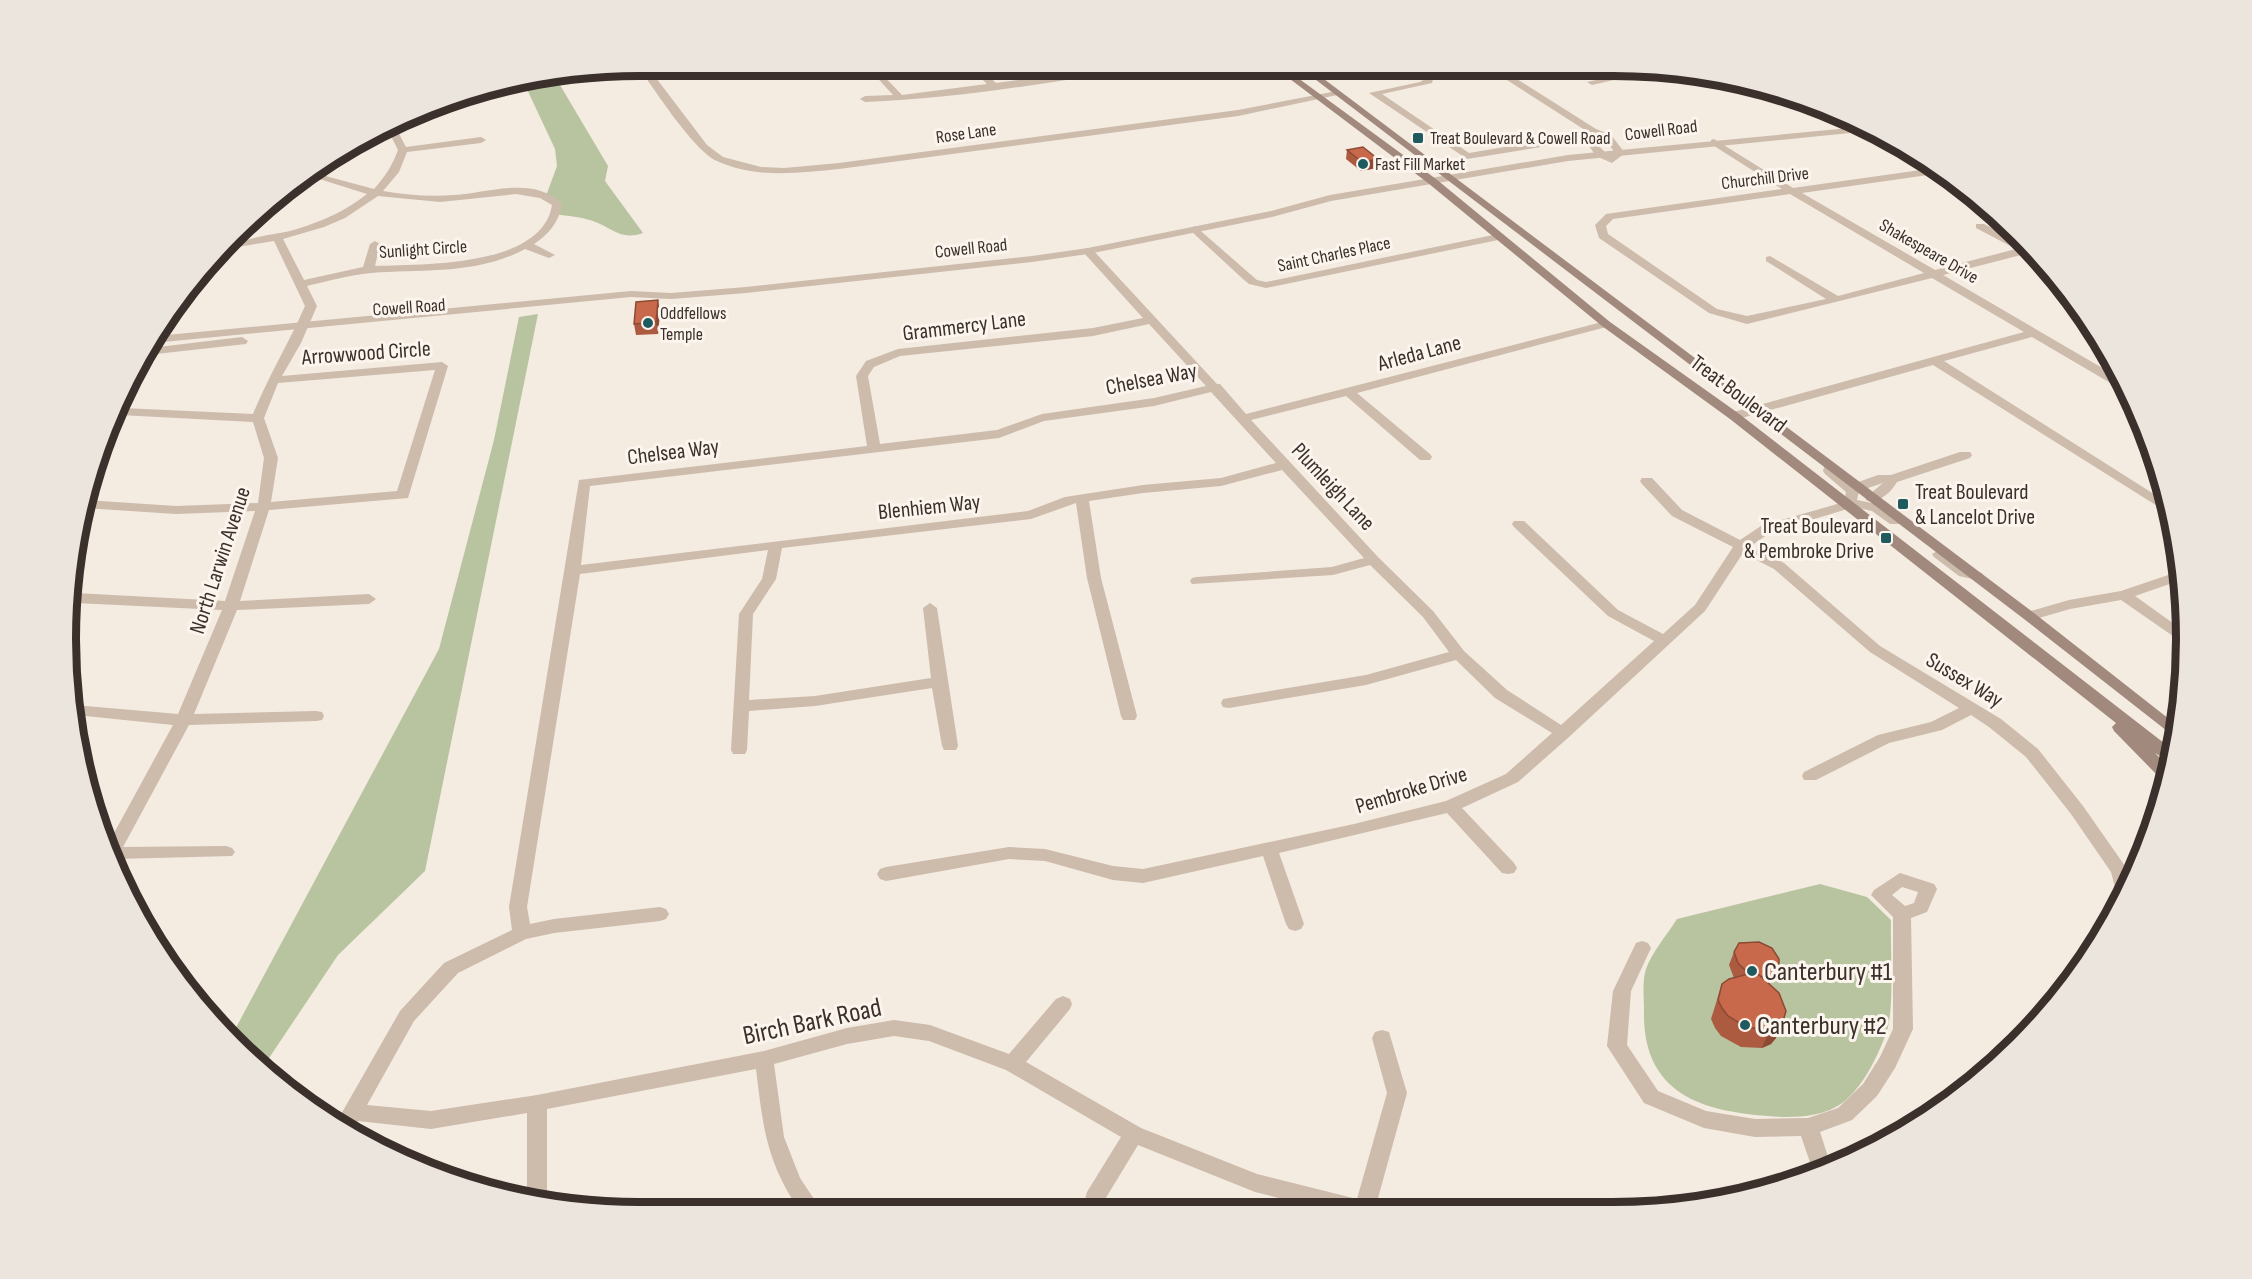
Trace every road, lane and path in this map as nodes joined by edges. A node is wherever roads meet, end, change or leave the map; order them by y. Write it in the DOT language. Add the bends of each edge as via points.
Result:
graph roads {
  1 [pos="650,76"];
  2 [pos="880,76"];
  3 [pos="983,76"];
  4 [pos="1073,76"];
  5 [pos="1291,76"];
  6 [pos="1314,76"];
  7 [pos="1428,76"];
  8 [pos="1495,76"];
  9 [pos="1620,76"];
  10 [pos="1592,82"];
  11 [pos="993,85"];
  12 [pos="1337,94"];
  13 [pos="1320,97"];
  14 [pos="900,98"];
  15 [pos="865,99"];
  16 [pos="1853,131"];
  17 [pos="394,133"];
  18 [pos="1592,136"];
  19 [pos="1808,136"];
  20 [pos="481,140"];
  21 [pos="1714,142"];
  22 [pos="1724,149"];
  23 [pos="403,150"];
  24 [pos="1600,154"];
  25 [pos="1616,157"];
  26 [pos="1927,173"];
  27 [pos="318,177"];
  28 [pos="1455,182"];
  29 [pos="1437,185"];
  30 [pos="377,192"];
  31 [pos="1793,192"];
  32 [pos="1980,226"];
  33 [pos="1195,229"];
  34 [pos="1498,237"];
  35 [pos="278,239"];
  36 [pos="2012,243"];
  37 [pos="238,244"];
  38 [pos="375,244"];
  39 [pos="526,245"];
  40 [pos="1088,251"];
  41 [pos="2022,253"];
  42 [pos="549,255"];
  43 [pos="1770,259"];
  44 [pos="368,270"];
  45 [pos="1934,274"];
  46 [pos="300,284"];
  47 [pos="1836,300"];
  48 [pos="1150,320"];
  49 [pos="1606,324"];
  50 [pos="301,329"];
  51 [pos="2033,333"];
  52 [pos="163,339"];
  53 [pos="156,351"];
  54 [pos="1934,360"];
  55 [pos="2111,378"];
  56 [pos="273,380"];
  57 [pos="1216,387"];
  58 [pos="1349,392"];
  59 [pos="1758,410"];
  60 [pos="125,412"];
  61 [pos="1734,416"];
  62 [pos="258,418"];
  63 [pos="1242,419"];
  64 [pos="874,447"];
  65 [pos="1965,454"];
  66 [pos="1425,457"];
  67 [pos="1285,465"];
  68 [pos="1830,466"];
  69 [pos="1892,479"];
  70 [pos="1647,481"];
  71 [pos="1858,487"];
  72 [pos="1082,498"];
  73 [pos="1872,498"];
  74 [pos="2158,502"];
  75 [pos="1848,504"];
  76 [pos="93,505"];
  77 [pos="264,506"];
  78 [pos="1519,524"];
  79 [pos="775,546"];
  80 [pos="1740,547"];
  81 [pos="1372,560"];
  82 [pos="573,570"];
  83 [pos="1977,576"];
  84 [pos="2172,578"];
  85 [pos="1197,581"];
  86 [pos="2124,595"];
  87 [pos="78,598"];
  88 [pos="369,599"];
  89 [pos="231,606"];
  90 [pos="930,608"];
  91 [pos="2029,616"];
  92 [pos="2176,632"];
  93 [pos="1663,640"];
  94 [pos="1460,654"];
  95 [pos="2053,663"];
  96 [pos="939,682"];
  97 [pos="1229,703"];
  98 [pos="741,706"];
  99 [pos="1972,708"];
  100 [pos="81,711"];
  101 [pos="316,716"];
  102 [pos="1129,716"];
  103 [pos="184,720"];
  104 [pos="2169,727"];
  105 [pos="1563,733"];
  106 [pos="950,746"];
  107 [pos="739,750"];
  108 [pos="2164,752"];
  109 [pos="2160,768"];
  110 [pos="1810,776"];
  111 [pos="1450,806"];
  112 [pos="115,845"];
  113 [pos="1269,849"];
  114 [pos="226,852"];
  115 [pos="119,854"];
  116 [pos="1508,868"];
  117 [pos="886,874"];
  118 [pos="2122,879"];
  119 [pos="660,914"];
  120 [pos="1902,914"];
  121 [pos="1295,924"];
  122 [pos="522,933"];
  123 [pos="1642,948"];
  124 [pos="1063,1004"];
  125 [pos="1382,1038"];
  126 [pos="764,1059"];
  127 [pos="1013,1064"];
  128 [pos="537,1103"];
  129 [pos="348,1120"];
  130 [pos="1809,1127"];
  131 [pos="1134,1134"];
  132 [pos="1820,1163"];
  133 [pos="537,1193"];
  134 [pos="806,1202"];
  135 [pos="1094,1202"];
  136 [pos="1330,1202"];
  137 [pos="1367,1202"];
  1 -- 13 [label="street, Rose Lane" via="704,147 720,159 761,170 784,171 1238,113"];
  2 -- 14 [label="street"];
  3 -- 11 [label="street"];
  4 -- 11 [label="street"];
  5 -- 13 [label="main road, Treat Boulevard"];
  6 -- 12 [label="main road, Treat Boulevard"];
  7 -- 18 [label="street" via="1430,81 1422,84 1374,93 1467,156"];
  8 -- 18 [label="street" via="1509,78"];
  9 -- 10 [label="street"];
  11 -- 14 [label="street"];
  12 -- 13 [label="street, Rose Lane"];
  12 -- 28 [label="main road, Treat Boulevard"];
  13 -- 29 [label="main road, Treat Boulevard"];
  14 -- 15 [label="street"];
  16 -- 19 [label="street, Cowell Road"];
  17 -- 23 [label="street"];
  18 -- 24 [label="street"];
  18 -- 25 [label="street" via="1608,137"];
  19 -- 21 [label="street, Cowell Road"];
  19 -- 22 [label="street, Cowell Road"];
  20 -- 23 [label="street"];
  21 -- 22 [label="street, Shakespeare Drive"];
  21 -- 25 [label="street, Cowell Road"];
  22 -- 25 [label="street, Cowell Road"];
  22 -- 31 [label="street, Shakespeare Drive"];
  23 -- 30 [label="street" via="393,174"];
  24 -- 25 [label="street, Cowell Road"];
  24 -- 28 [label="street, Cowell Road"];
  25 -- 28 [label="street, Cowell Road"];
  26 -- 31 [label="street, Churchill Drive"];
  27 -- 30 [label="street"];
  28 -- 29 [label="street, Cowell Road"];
  28 -- 59 [label="main road, Treat Boulevard"];
  29 -- 33 [label="street, Cowell Road" via="1321,210 1272,214"];
  29 -- 34 [label="main road, Treat Boulevard"];
  30 -- 35 [label="street" via="332,220"];
  30 -- 39 [label="street, Sunlight Circle" via="442,199 503,191 546,196 557,204 554,218"];
  31 -- 45 [label="street, Shakespeare Drive"];
  31 -- 47 [label="street, Churchill Drive" via="1611,216 1600,225 1603,236 1713,311 1734,318 1759,318"];
  32 -- 36 [label="street"];
  33 -- 34 [label="street, Saint Charles Place" via="1253,282 1266,285"];
  33 -- 40 [label="street, Cowell Road"];
  34 -- 49 [label="main road, Treat Boulevard"];
  35 -- 37 [label="street"];
  35 -- 46 [label="street"];
  38 -- 44 [label="street"];
  39 -- 42 [label="street"];
  39 -- 44 [label="street, Sunlight Circle" via="460,265"];
  40 -- 48 [label="street, Plumleigh Lane"];
  40 -- 50 [label="street, Cowell Road" via="971,267 671,296 631,294"];
  41 -- 45 [label="street"];
  43 -- 47 [label="street"];
  44 -- 46 [label="street, Sunlight Circle"];
  45 -- 47 [label="street"];
  45 -- 51 [label="street, Shakespeare Drive"];
  46 -- 50 [label="street" via="311,306"];
  48 -- 57 [label="street, Plumleigh Lane"];
  48 -- 64 [label="street, Grammercy Lane" via="1093,332 898,353 870,364 862,376"];
  49 -- 58 [label="street, Arleda Lane"];
  49 -- 61 [label="main road, Treat Boulevard"];
  50 -- 52 [label="street, Cowell Road"];
  50 -- 53 [label="street, Cowell Road"];
  50 -- 56 [label="street"];
  51 -- 54 [label="street"];
  51 -- 55 [label="street, Shakespeare Drive"];
  54 -- 59 [label="street"];
  54 -- 74 [label="street"];
  56 -- 62 [label="street"];
  56 -- 77 [label="street, Arrowwood Circle" via="441,366 403,495"];
  57 -- 63 [label="street, Plumleigh Lane"];
  57 -- 64 [label="street, Chelsea Way" via="1154,402 1042,418 999,434"];
  58 -- 63 [label="street, Arleda Lane"];
  58 -- 66 [label="street"];
  59 -- 61 [label="street"];
  59 -- 68 [label="main road, Treat Boulevard"];
  60 -- 62 [label="street"];
  61 -- 75 [label="main road, Treat Boulevard"];
  62 -- 77 [label="street, North Larwin Avenue" via="271,458"];
  63 -- 67 [label="street, Plumleigh Lane"];
  64 -- 82 [label="street, Chelsea Way" via="584,483"];
  65 -- 69 [label="street"];
  67 -- 72 [label="street, Blenhiem Way" via="1221,482"];
  67 -- 81 [label="street, Plumleigh Lane"];
  68 -- 71 [label="main road, Treat Boulevard"];
  68 -- 75 [label="street" via="1830,471 1853,491"];
  69 -- 71 [label="street" via="1878,479"];
  69 -- 73 [label="street"];
  70 -- 80 [label="street, Sussex Way" via="1677,513"];
  71 -- 73 [label="main road, Treat Boulevard"];
  72 -- 79 [label="street, Blenhiem Way" via="1031,515"];
  72 -- 102 [label="street" via="1094,578"];
  73 -- 83 [label="main road, Treat Boulevard"];
  75 -- 80 [label="street, Pembroke Drive" via="1767,529"];
  75 -- 83 [label="street, Pembroke Drive" via="1868,505 1882,511 1960,571"];
  75 -- 95 [label="main road, Treat Boulevard"];
  76 -- 77 [label="street" via="176,510"];
  77 -- 89 [label="street, North Larwin Avenue"];
  78 -- 93 [label="street" via="1613,613"];
  79 -- 82 [label="street, Blenhiem Way"];
  79 -- 98 [label="street" via="767,584 752,600 746,614"];
  80 -- 93 [label="street, Pembroke Drive" via="1700,608"];
  80 -- 99 [label="street, Sussex Way" via="1779,566 1875,649"];
  81 -- 85 [label="street" via="1334,571"];
  81 -- 94 [label="street, Plumleigh Lane" via="1428,614"];
  82 -- 122 [label="street, Chelsea Way" via="518,907"];
  83 -- 91 [label="main road, Treat Boulevard"];
  84 -- 86 [label="street"];
  86 -- 91 [label="street"];
  86 -- 92 [label="street"];
  87 -- 89 [label="street"];
  88 -- 89 [label="street"];
  89 -- 103 [label="street, North Larwin Avenue"];
  90 -- 96 [label="street"];
  91 -- 104 [label="main road, Treat Boulevard"];
  93 -- 105 [label="street, Pembroke Drive"];
  94 -- 97 [label="street" via="1366,680"];
  94 -- 105 [label="street, Plumleigh Lane" via="1501,694"];
  95 -- 108 [label="main road, Treat Boulevard"];
  95 -- 109 [label="main road"];
  96 -- 98 [label="street" via="815,701"];
  96 -- 106 [label="street"];
  98 -- 107 [label="street"];
  99 -- 110 [label="street" via="1936,726 1860,750"];
  99 -- 118 [label="street, Sussex Way" via="2032,753"];
  100 -- 103 [label="street"];
  101 -- 103 [label="street"];
  103 -- 112 [label="street, North Larwin Avenue"];
  105 -- 111 [label="street, Pembroke Drive" via="1512,778"];
  111 -- 113 [label="street, Pembroke Drive"];
  111 -- 116 [label="street"];
  113 -- 117 [label="street, Pembroke Drive" via="1143,876 1113,873 1045,855 1009,853"];
  113 -- 121 [label="street"];
  114 -- 115 [label="street"];
  119 -- 122 [label="street"];
  120 -- 130 [label="street" via="1903,1029 1870,1090 1845,1114"];
  122 -- 129 [label="street" via="451,968 407,1016"];
  123 -- 130 [label="street" via="1622,991 1617,1046 1651,1097 1704,1119 1755,1128"];
  124 -- 127 [label="street"];
  125 -- 137 [label="street" via="1397,1094"];
  126 -- 127 [label="street, Birch Bark Road" via="847,1036 894,1028 930,1033"];
  126 -- 128 [label="street, Birch Bark Road"];
  126 -- 134 [label="street" via="774,1137 792,1182"];
  127 -- 131 [label="street, Birch Bark Road"];
  128 -- 129 [label="street, Birch Bark Road" via="431,1120"];
  128 -- 133 [label="street"];
  130 -- 132 [label="street"];
  131 -- 135 [label="street"];
  131 -- 136 [label="street, Birch Bark Road" via="1255,1183"];
}
